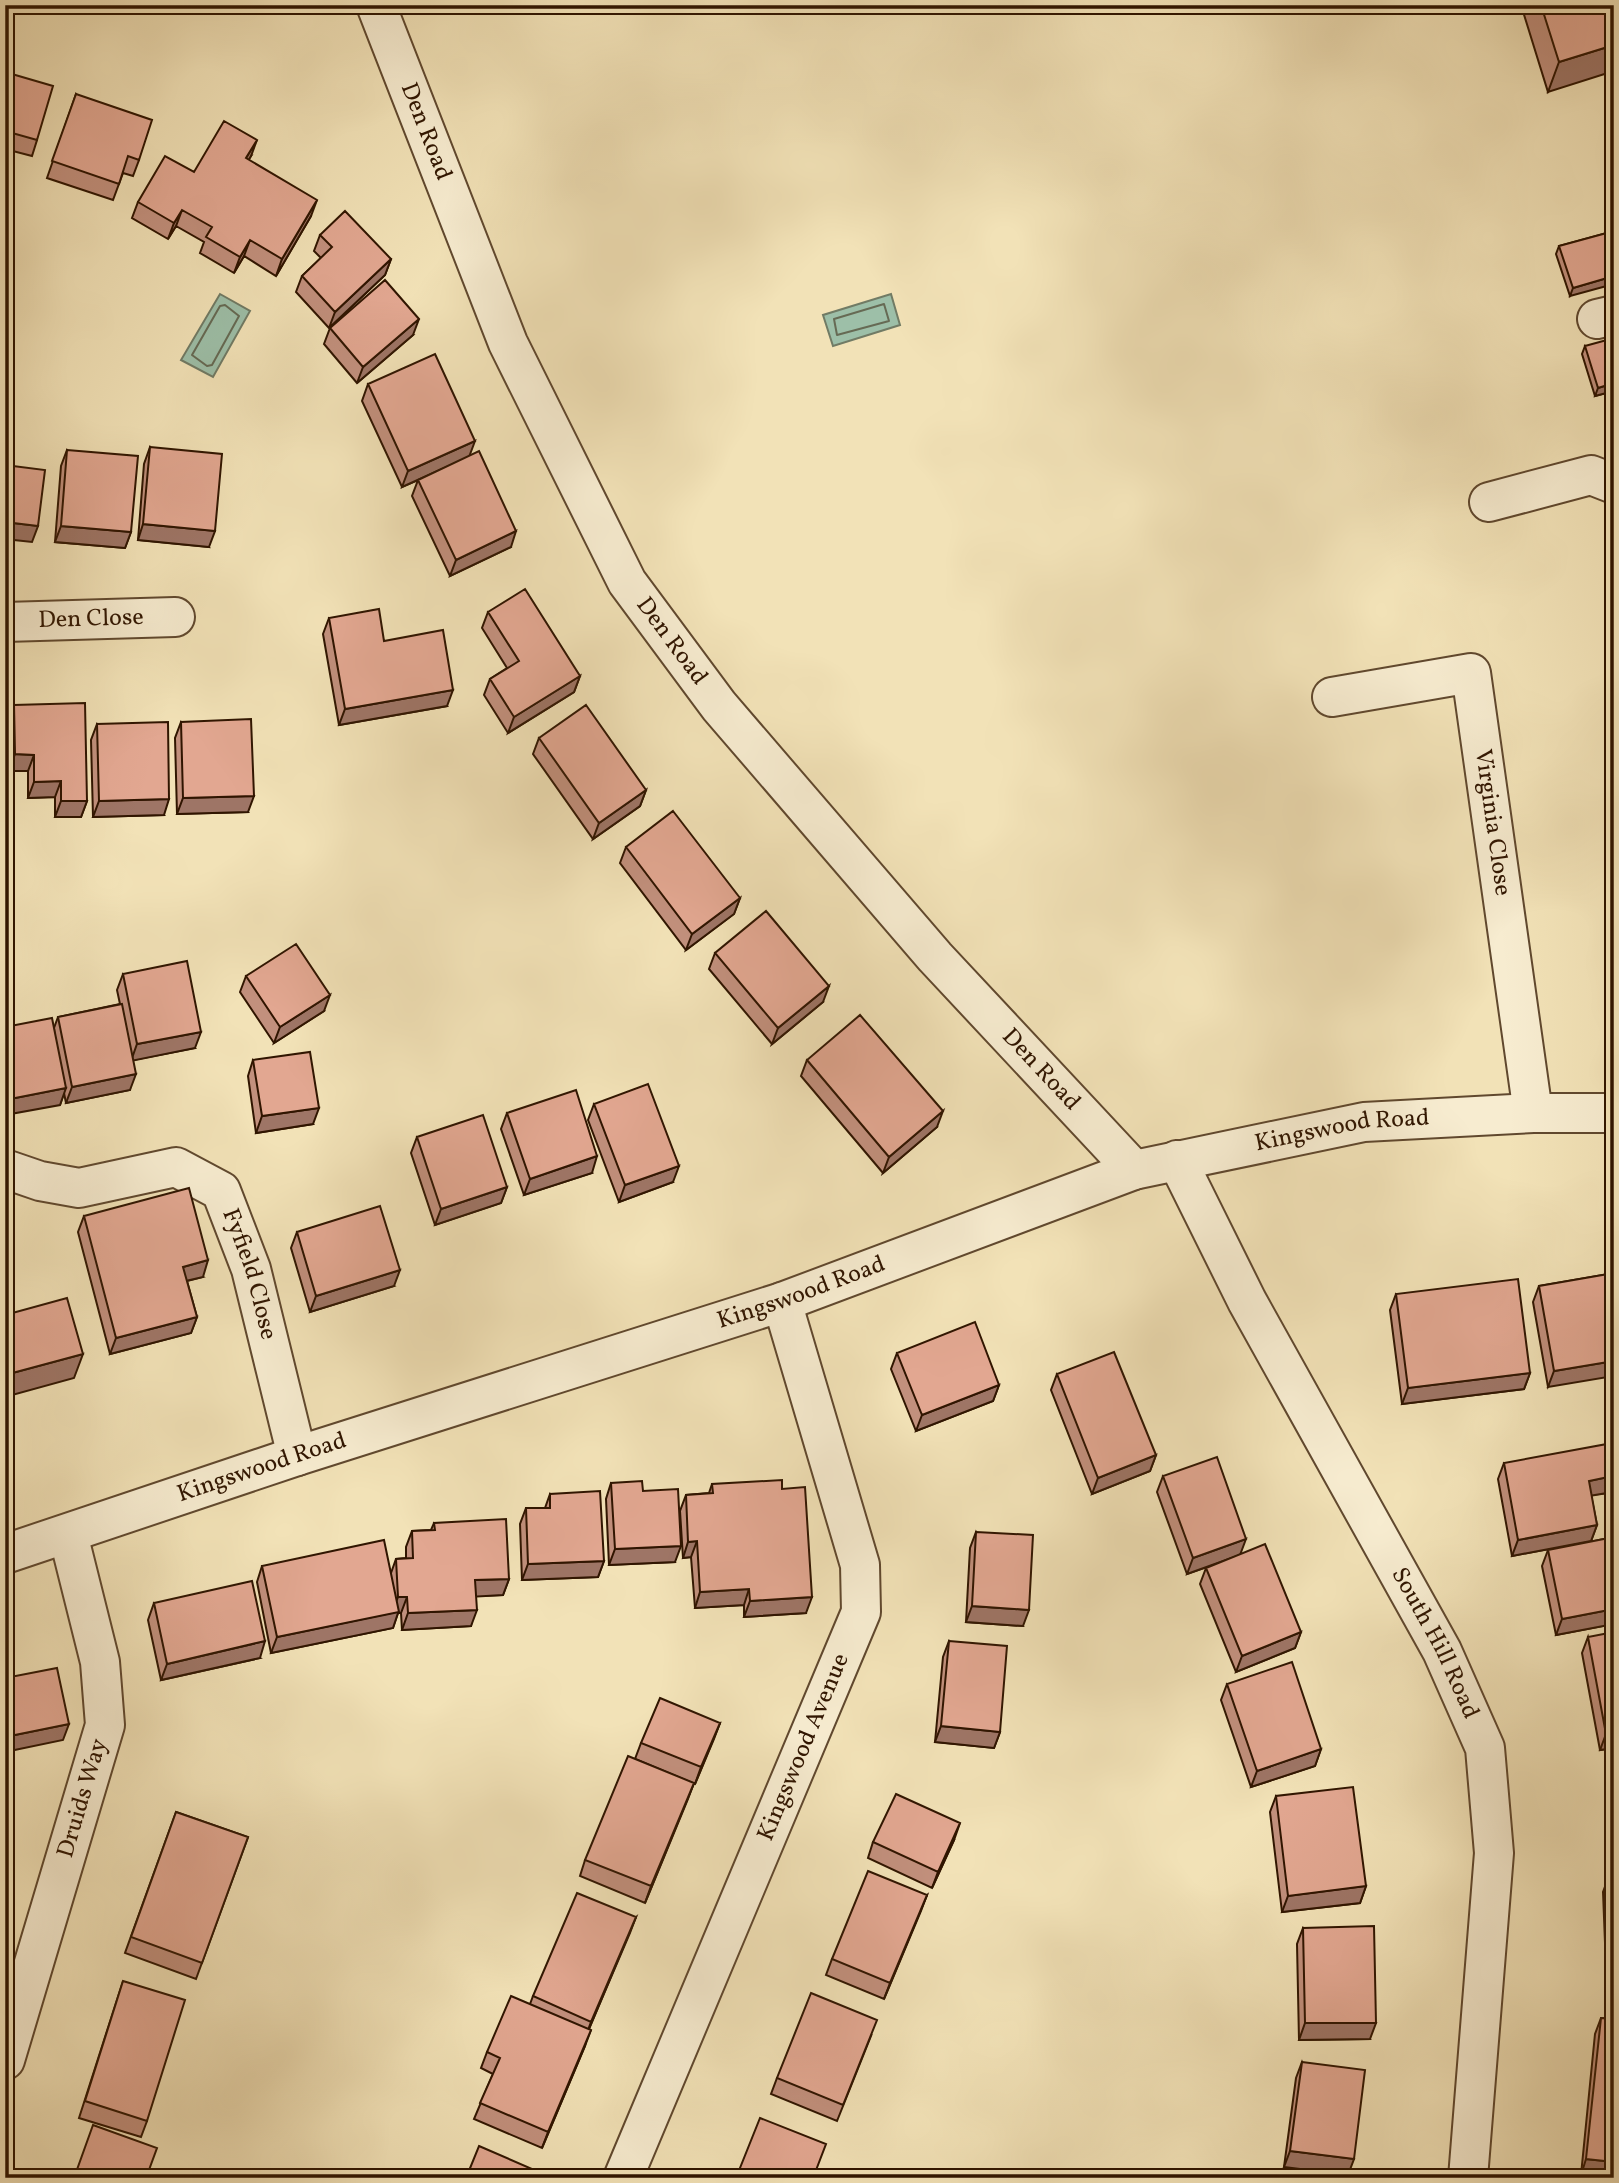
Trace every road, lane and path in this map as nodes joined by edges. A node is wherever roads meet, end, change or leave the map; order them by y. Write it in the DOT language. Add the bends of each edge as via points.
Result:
graph roads {
  1 [pos="376,5"];
  2 [pos="1614,484"];
  3 [pos="1489,502"];
  4 [pos="175,617"];
  5 [pos="5,622"];
  6 [pos="1332,697"];
  7 [pos="1533,1113"];
  8 [pos="1614,1113"];
  9 [pos="1177,1160"];
  10 [pos="5,1169"];
  11 [pos="1134,1170"];
  12 [pos="782,1302"];
  13 [pos="297,1456"];
  14 [pos="68,1534"];
  15 [pos="5,1554"];
  16 [pos="5,2060"];
  17 [pos="623,2178"];
  18 [pos="1468,2178"];
  1 -- 11 [label="street, Den Road" via="508,343 627,582 719,706 934,957"];
  2 -- 3 [label="street" via="1591,475"];
  4 -- 5 [label="street, Den Close"];
  6 -- 7 [label="street, Virginia Close" via="1471,673"];
  7 -- 8 [label="street, Kingswood Road"];
  7 -- 9 [label="street, Kingswood Road" via="1364,1122"];
  9 -- 11 [label="street, Kingswood Road"];
  9 -- 18 [label="street, South Hill Road" via="1247,1301 1442,1651 1485,1748 1494,1853"];
  10 -- 13 [label="street, Fyfield Close" via="79,1188 176,1167 221,1191 251,1269"];
  11 -- 12 [label="street, Kingswood Road"];
  12 -- 13 [label="street, Kingswood Road"];
  12 -- 17 [label="street, Kingswood Avenue" via="860,1565 862,1612"];
  13 -- 14 [label="street, Kingswood Road"];
  14 -- 15 [label="street, Kingswood Road"];
  14 -- 16 [label="street, Druids Way" via="100,1662 105,1725"];
}
